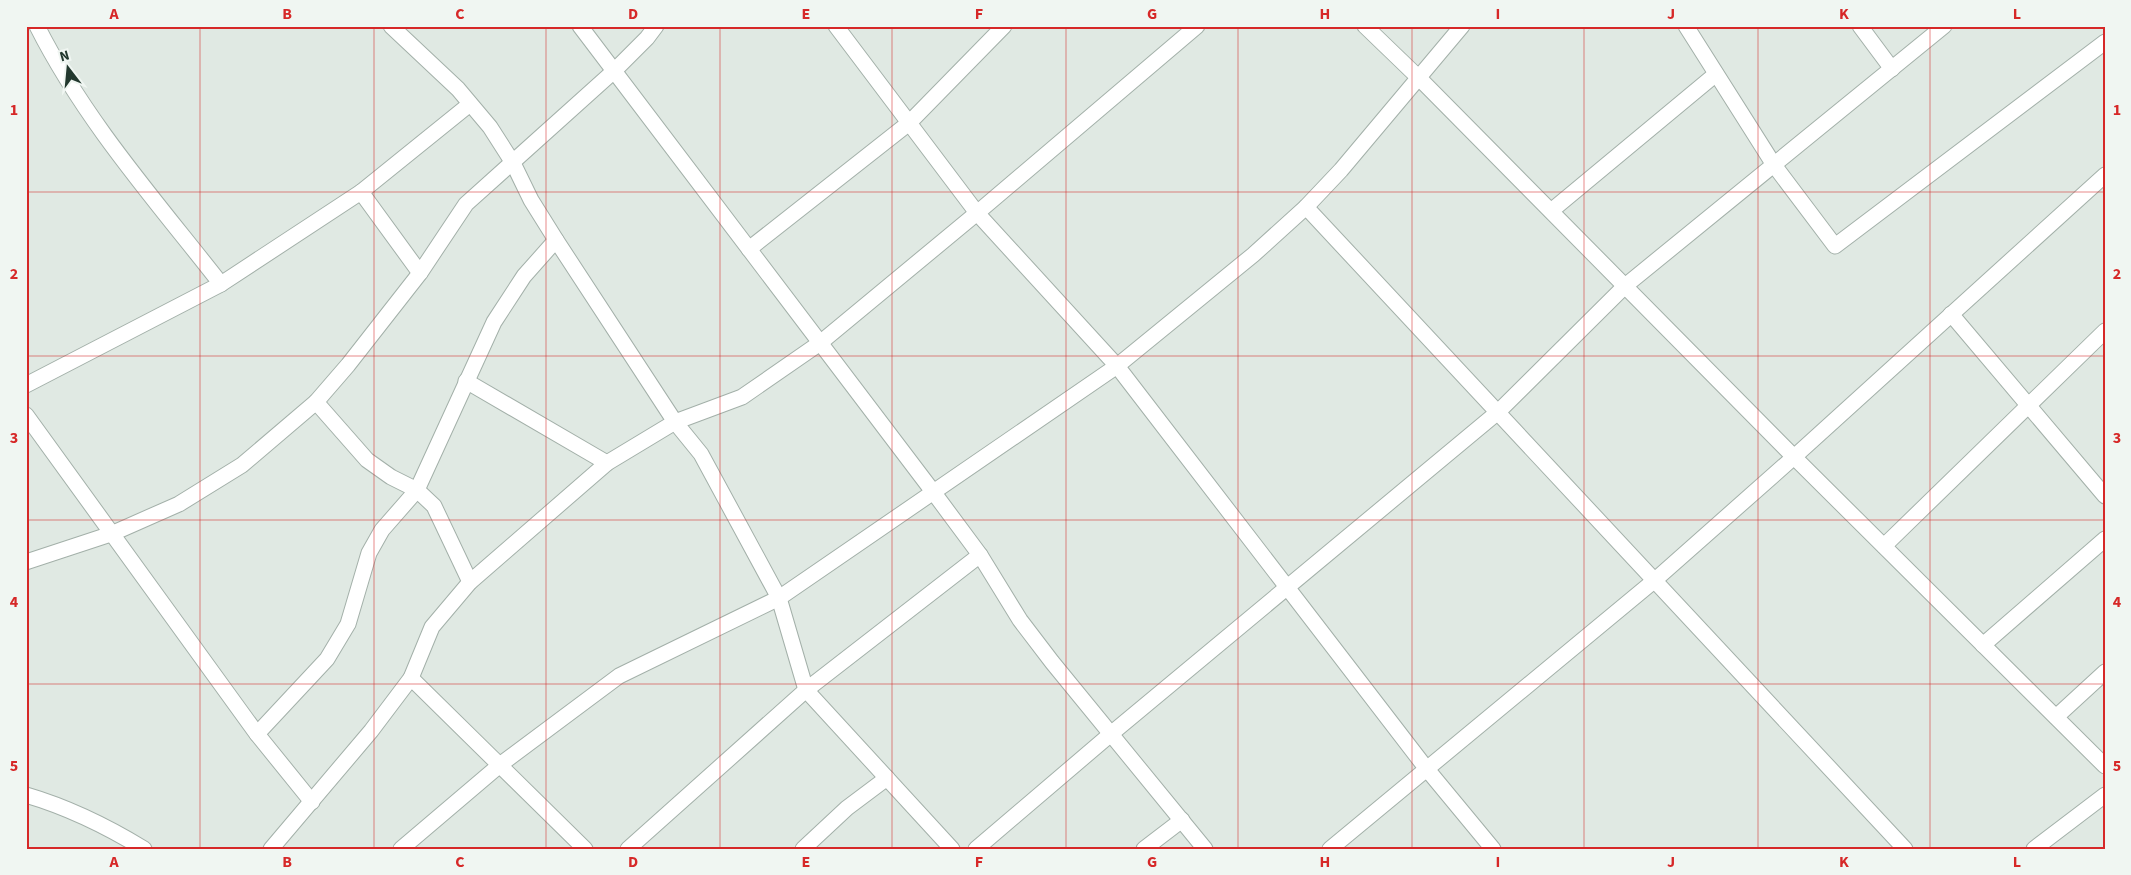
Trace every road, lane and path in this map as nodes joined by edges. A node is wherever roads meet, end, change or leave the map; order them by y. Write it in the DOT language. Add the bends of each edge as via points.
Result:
graph roads {
  1 [pos="37,26"];
  2 [pos="391,26"];
  3 [pos="580,26"];
  4 [pos="656,26"];
  5 [pos="836,26"];
  6 [pos="1004,26"];
  7 [pos="1197,26"];
  8 [pos="1365,26"];
  9 [pos="1462,26"];
  10 [pos="1686,26"];
  11 [pos="1860,26"];
  12 [pos="1944,26"];
  13 [pos="2105,42"];
  14 [pos="1892,68"];
  15 [pos="614,72"];
  16 [pos="1716,74"];
  17 [pos="1420,79"];
  18 [pos="470,104"];
  19 [pos="908,123"];
  20 [pos="513,162"];
  21 [pos="1774,165"];
  22 [pos="2105,175"];
  23 [pos="361,192"];
  24 [pos="1306,207"];
  25 [pos="1551,211"];
  26 [pos="978,213"];
  27 [pos="556,240"];
  28 [pos="749,249"];
  29 [pos="420,273"];
  30 [pos="221,284"];
  31 [pos="1625,286"];
  32 [pos="1951,314"];
  33 [pos="2105,331"];
  34 [pos="820,343"];
  35 [pos="1117,366"];
  36 [pos="466,380"];
  37 [pos="26,385"];
  38 [pos="316,402"];
  39 [pos="2028,406"];
  40 [pos="1498,412"];
  41 [pos="26,415"];
  42 [pos="675,422"];
  43 [pos="1794,457"];
  44 [pos="607,462"];
  45 [pos="417,490"];
  46 [pos="934,493"];
  47 [pos="2105,496"];
  48 [pos="111,534"];
  49 [pos="2105,540"];
  50 [pos="1884,546"];
  51 [pos="980,555"];
  52 [pos="26,562"];
  53 [pos="1654,580"];
  54 [pos="470,582"];
  55 [pos="1287,587"];
  56 [pos="779,598"];
  57 [pos="1983,645"];
  58 [pos="2105,672"];
  59 [pos="411,678"];
  60 [pos="806,690"];
  61 [pos="2056,716"];
  62 [pos="1112,733"];
  63 [pos="257,734"];
  64 [pos="501,764"];
  65 [pos="2105,766"];
  66 [pos="1426,768"];
  67 [pos="887,778"];
  68 [pos="26,795"];
  69 [pos="2105,795"];
  70 [pos="312,802"];
  71 [pos="1182,820"];
  72 [pos="144,849"];
  73 [pos="271,849"];
  74 [pos="401,849"];
  75 [pos="585,849"];
  76 [pos="628,849"];
  77 [pos="803,849"];
  78 [pos="952,849"];
  79 [pos="976,849"];
  80 [pos="1144,849"];
  81 [pos="1205,849"];
  82 [pos="1330,849"];
  83 [pos="1493,849"];
  84 [pos="1905,849"];
  85 [pos="2034,849"];
  1 -- 30 [label="street" via="69,85 103,134"];
  2 -- 18 [label="street"];
  3 -- 15 [label="street"];
  4 -- 15 [label="street"];
  5 -- 19 [label="street"];
  6 -- 19 [label="street"];
  7 -- 26 [label="street"];
  8 -- 17 [label="street"];
  9 -- 17 [label="street"];
  10 -- 16 [label="street"];
  11 -- 14 [label="street"];
  12 -- 14 [label="street"];
  13 -- 21 [label="street" via="1836,246"];
  14 -- 21 [label="street"];
  15 -- 20 [label="street"];
  15 -- 28 [label="street"];
  16 -- 21 [label="street"];
  16 -- 25 [label="street"];
  17 -- 24 [label="street"];
  17 -- 25 [label="street"];
  18 -- 20 [label="street"];
  18 -- 23 [label="street"];
  19 -- 26 [label="street"];
  19 -- 28 [label="street"];
  20 -- 27 [label="street" via="531,200"];
  20 -- 29 [label="street" via="466,204"];
  21 -- 31 [label="street"];
  22 -- 32 [label="street"];
  23 -- 29 [label="street"];
  23 -- 30 [label="street"];
  24 -- 35 [label="street" via="1253,255"];
  24 -- 40 [label="street"];
  25 -- 31 [label="street"];
  26 -- 34 [label="street"];
  26 -- 35 [label="street"];
  27 -- 36 [label="street" via="524,276 494,322"];
  27 -- 42 [label="street"];
  28 -- 34 [label="street"];
  29 -- 38 [label="street"];
  30 -- 37 [label="street"];
  31 -- 40 [label="street"];
  31 -- 43 [label="street"];
  32 -- 39 [label="street"];
  32 -- 43 [label="street"];
  33 -- 39 [label="street"];
  34 -- 42 [label="street" via="742,397"];
  34 -- 46 [label="street"];
  35 -- 46 [label="street"];
  35 -- 55 [label="street"];
  36 -- 44 [label="street"];
  36 -- 45 [label="street" via="444,436"];
  38 -- 45 [label="street" via="367,460"];
  38 -- 48 [label="street" via="242,465 211,486 180,504"];
  39 -- 47 [label="street"];
  39 -- 50 [label="street"];
  40 -- 53 [label="street"];
  40 -- 55 [label="street"];
  41 -- 48 [label="street"];
  42 -- 44 [label="street"];
  42 -- 56 [label="street" via="701,454"];
  43 -- 50 [label="street"];
  43 -- 53 [label="street"];
  44 -- 54 [label="street"];
  45 -- 54 [label="street" via="441,518"];
  45 -- 63 [label="street" via="373,545 348,624 326,659"];
  46 -- 51 [label="street"];
  46 -- 56 [label="street"];
  48 -- 52 [label="street"];
  48 -- 63 [label="street"];
  49 -- 57 [label="street"];
  50 -- 57 [label="street"];
  51 -- 60 [label="street"];
  51 -- 62 [label="street" via="1020,620"];
  53 -- 66 [label="street"];
  53 -- 84 [label="street"];
  54 -- 59 [label="street" via="432,627"];
  55 -- 62 [label="street"];
  55 -- 66 [label="street"];
  56 -- 60 [label="street"];
  56 -- 64 [label="street" via="619,676"];
  57 -- 61 [label="street"];
  58 -- 61 [label="street"];
  59 -- 64 [label="street"];
  59 -- 70 [label="street"];
  60 -- 67 [label="street"];
  60 -- 76 [label="street"];
  61 -- 65 [label="street"];
  62 -- 71 [label="street"];
  62 -- 79 [label="street"];
  63 -- 70 [label="street"];
  64 -- 74 [label="street"];
  64 -- 75 [label="street"];
  66 -- 82 [label="street"];
  66 -- 83 [label="street"];
  67 -- 77 [label="street" via="847,808"];
  67 -- 78 [label="street"];
  68 -- 72 [label="street" via="106,828"];
  69 -- 85 [label="street"];
  70 -- 73 [label="street"];
  71 -- 80 [label="street"];
  71 -- 81 [label="street"];
}
